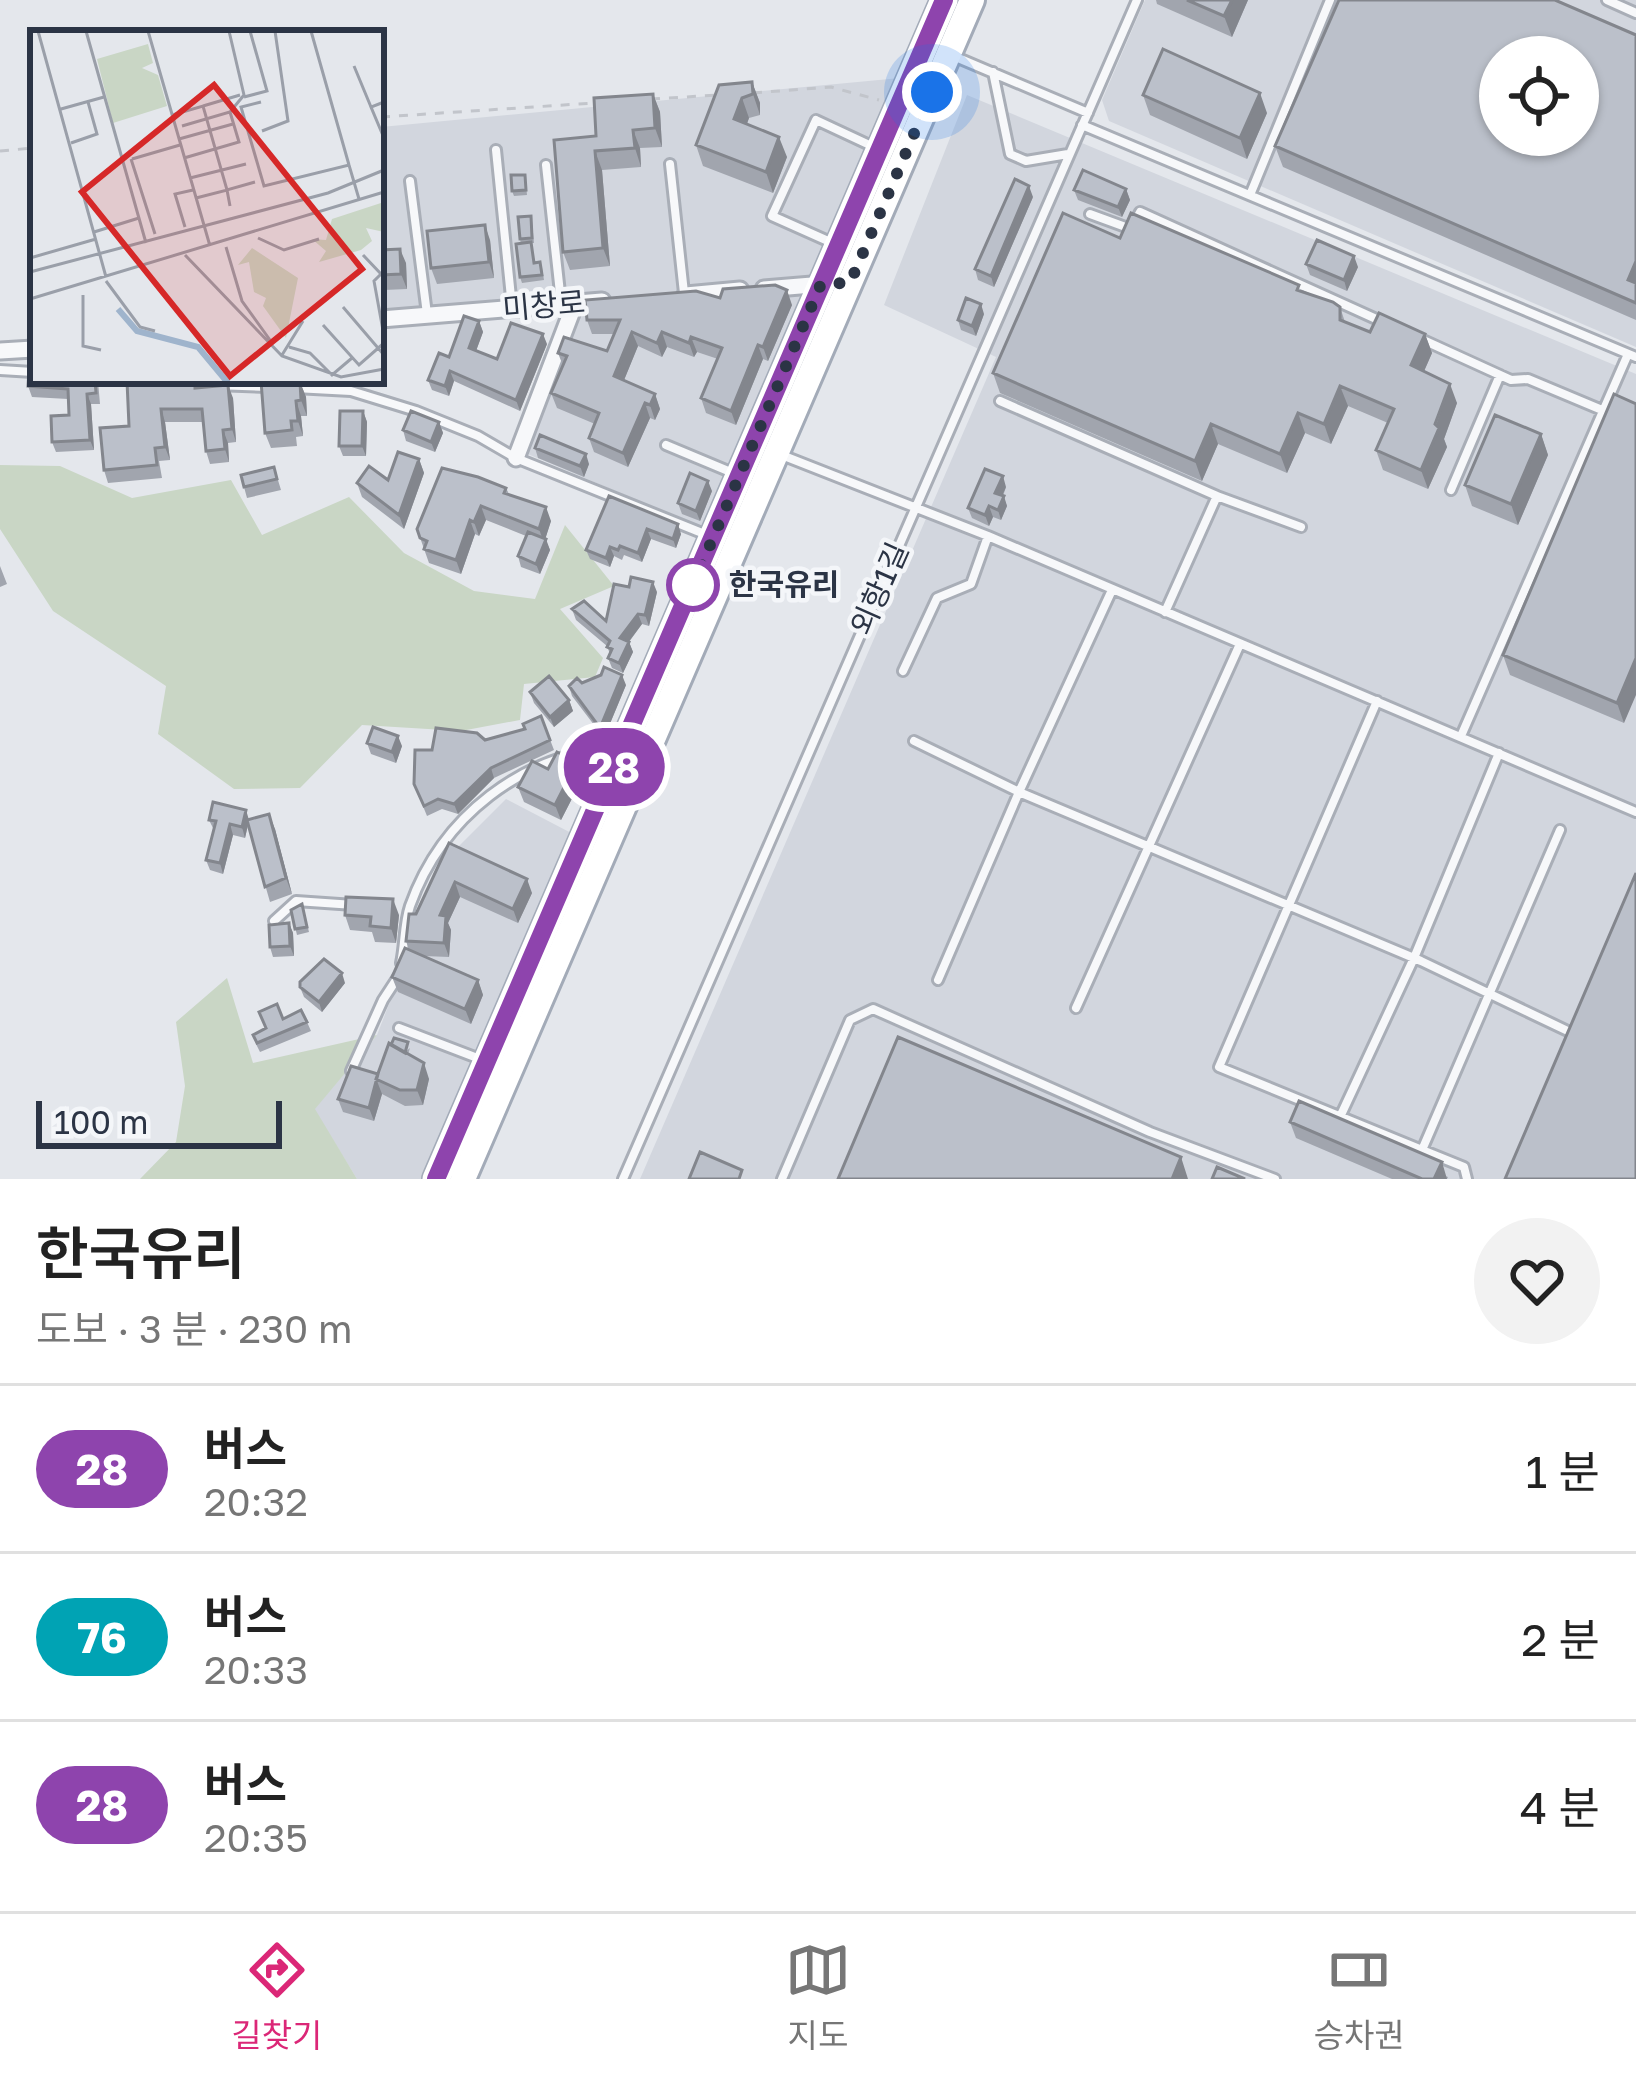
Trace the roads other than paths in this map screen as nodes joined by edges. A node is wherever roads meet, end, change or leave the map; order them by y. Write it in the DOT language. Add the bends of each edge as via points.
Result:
graph roads {
  1 [pos="944,0"];
  2 [pos="971,0"];
  3 [pos="1137,0"];
  4 [pos="1330,0"];
  5 [pos="1607,0"];
  6 [pos="1636,13"];
  7 [pos="949,53"];
  8 [pos="993,72"];
  9 [pos="1088,112"];
  10 [pos="1082,125"];
  11 [pos="496,150"];
  12 [pos="879,150"];
  13 [pos="1070,154"];
  14 [pos="670,164"];
  15 [pos="546,165"];
  16 [pos="410,181"];
  17 [pos="1250,195"];
  18 [pos="1090,214"];
  19 [pos="838,245"];
  20 [pos="850,283"];
  21 [pos="821,284"];
  22 [pos="685,295"];
  23 [pos="663,296"];
  24 [pos="619,300"];
  25 [pos="568,303"];
  26 [pos="512,308"];
  27 [pos="428,315"];
  28 [pos="384,319"];
  29 [pos="1394,328"];
  30 [pos="1416,337"];
  31 [pos="30,349"];
  32 [pos="0,351"];
  33 [pos="1632,356"];
  34 [pos="0,370"];
  35 [pos="30,372"];
  36 [pos="1501,375"];
  37 [pos="199,384"];
  38 [pos="1000,401"];
  39 [pos="1602,410"];
  40 [pos="666,445"];
  41 [pos="777,453"];
  42 [pos="516,458"];
  43 [pos="740,476"];
  44 [pos="1451,490"];
  45 [pos="1217,496"];
  46 [pos="915,508"];
  47 [pos="1301,526"];
  48 [pos="988,536"];
  49 [pos="714,537"];
  50 [pos="1112,590"];
  51 [pos="1165,612"];
  52 [pos="1240,644"];
  53 [pos="903,671"];
  54 [pos="1377,701"];
  55 [pos="1461,736"];
  56 [pos="914,741"];
  57 [pos="623,747"];
  58 [pos="1499,753"];
  59 [pos="1019,792"];
  60 [pos="1636,812"];
  61 [pos="1560,830"];
  62 [pos="1150,846"];
  63 [pos="375,905"];
  64 [pos="392,906"];
  65 [pos="1289,907"];
  66 [pos="410,908"];
  67 [pos="274,921"];
  68 [pos="1414,958"];
  69 [pos="938,980"];
  70 [pos="1490,994"];
  71 [pos="1076,1008"];
  72 [pos="1582,1012"];
  73 [pos="399,1028"];
  74 [pos="1574,1034"];
  75 [pos="1564,1054"];
  76 [pos="487,1062"];
  77 [pos="348,1076"];
  78 [pos="1340,1117"];
  79 [pos="1422,1150"];
  80 [pos="436,1179"];
  81 [pos="463,1179"];
  82 [pos="622,1179"];
  83 [pos="782,1179"];
  84 [pos="1275,1179"];
  85 [pos="1467,1179"];
  1 -- 12 [label="main road"];
  2 -- 7 [label="main road"];
  3 -- 9 [label="lane, 외항1길"];
  4 -- 17 [label="lane"];
  5 -- 6 [label="lane"];
  7 -- 8 [label="lane"];
  7 -- 20 [label="main road"];
  8 -- 9 [label="lane"];
  8 -- 13 [label="lane" via="1010,154 1026,161"];
  9 -- 10 [label="lane, 외항1길"];
  10 -- 13 [label="lane, 외항1길"];
  10 -- 17 [label="lane"];
  11 -- 26 [label="lane"];
  12 -- 19 [label="main road"];
  12 -- 19 [label="lane" via="816,120 772,216"];
  13 -- 46 [label="lane, 외항1길"];
  14 -- 22 [label="lane"];
  15 -- 25 [label="lane"];
  16 -- 27 [label="lane"];
  17 -- 33 [label="lane"];
  18 -- 29 [label="lane" via="1132,229 1140,212"];
  19 -- 21 [label="main road"];
  20 -- 21 [label="street"];
  20 -- 41 [label="main road"];
  21 -- 22 [label="street"];
  21 -- 43 [label="main road"];
  22 -- 23 [label="street"];
  24 -- 25 [label="street, 미창로"];
  25 -- 26 [label="street, 미창로"];
  25 -- 42 [label="street"];
  26 -- 27 [label="street, 미창로"];
  27 -- 28 [label="street, 미창로"];
  30 -- 36 [label="lane"];
  31 -- 32 [label="street"];
  33 -- 39 [label="lane"];
  34 -- 35 [label="lane"];
  36 -- 39 [label="lane"];
  36 -- 44 [label="lane"];
  37 -- 42 [label="lane" via="351,391 478,436"];
  38 -- 45 [label="lane"];
  39 -- 55 [label="lane"];
  40 -- 43 [label="lane"];
  41 -- 46 [label="lane"];
  41 -- 81 [label="main road"];
  42 -- 49 [label="lane"];
  43 -- 49 [label="main road"];
  45 -- 47 [label="lane"];
  45 -- 51 [label="lane"];
  46 -- 48 [label="lane"];
  46 -- 82 [label="lane, 외항1길"];
  48 -- 50 [label="lane"];
  48 -- 53 [label="lane" via="971,584 937,598"];
  49 -- 57 [label="main road"];
  50 -- 51 [label="lane"];
  50 -- 59 [label="lane"];
  51 -- 52 [label="lane"];
  52 -- 54 [label="lane"];
  52 -- 62 [label="lane"];
  54 -- 55 [label="lane"];
  54 -- 65 [label="lane"];
  55 -- 58 [label="lane"];
  56 -- 59 [label="lane"];
  57 -- 66 [label="lane" via="544,762 495,789 445,838"];
  57 -- 76 [label="main road"];
  58 -- 60 [label="lane"];
  58 -- 68 [label="lane"];
  59 -- 62 [label="lane"];
  59 -- 69 [label="lane"];
  61 -- 70 [label="lane"];
  62 -- 65 [label="lane"];
  62 -- 71 [label="lane"];
  63 -- 67 [label="lane" via="296,901"];
  64 -- 66 [label="lane"];
  65 -- 68 [label="lane"];
  65 -- 78 [label="lane" via="1220,1067"];
  66 -- 77 [label="lane" via="398,976"];
  68 -- 70 [label="lane"];
  68 -- 78 [label="lane"];
  70 -- 74 [label="lane"];
  70 -- 79 [label="lane"];
  72 -- 74 [label="lane"];
  73 -- 76 [label="lane"];
  74 -- 75 [label="lane"];
  76 -- 80 [label="main road"];
  78 -- 79 [label="lane"];
  79 -- 85 [label="lane" via="1464,1167"];
  83 -- 84 [label="lane" via="850,1020 873,1009"];
}
